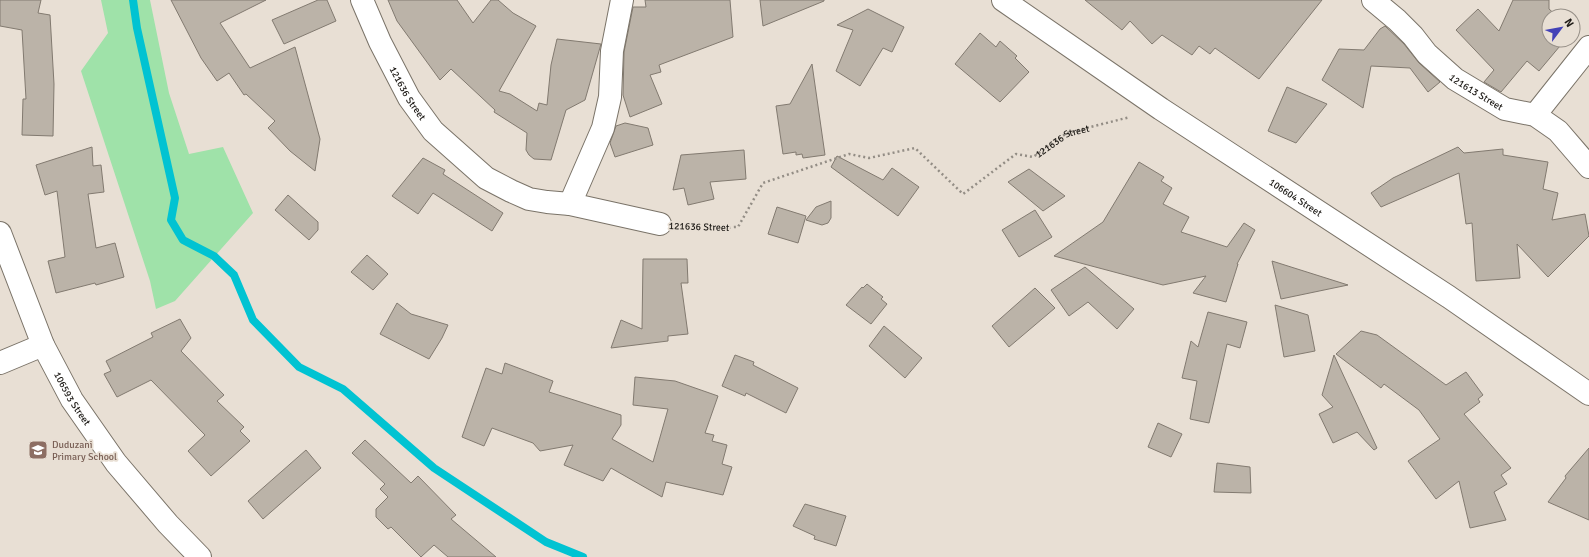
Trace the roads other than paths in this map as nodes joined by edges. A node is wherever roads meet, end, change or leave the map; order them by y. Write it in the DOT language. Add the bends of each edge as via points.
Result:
graph roads {
  1 [pos="362,0"];
  2 [pos="622,0"];
  3 [pos="1003,0"];
  4 [pos="1373,0"];
  5 [pos="1589,47"];
  6 [pos="1535,115"];
  7 [pos="1589,167"];
  8 [pos="570,204"];
  9 [pos="660,224"];
  10 [pos="0,233"];
  11 [pos="43,345"];
  12 [pos="0,363"];
  13 [pos="1589,394"];
  14 [pos="200,557"];
  1 -- 8 [label="street, 121636 Street" via="408,98 434,131 486,178 529,199"];
  2 -- 8 [label="street" via="612,51 610,97 603,128"];
  3 -- 13 [label="street, 106604 Street" via="1161,109 1449,297"];
  4 -- 6 [label="street, 121613 Street" via="1397,20 1427,54 1455,79 1505,109"];
  5 -- 6 [label="street"];
  6 -- 7 [label="street, 121613 Street" via="1558,131"];
  8 -- 9 [label="street, 121636 Street"];
  10 -- 11 [label="street, 106593 Street"];
  11 -- 12 [label="street"];
  11 -- 14 [label="street, 106593 Street" via="72,400 116,463"];
}
